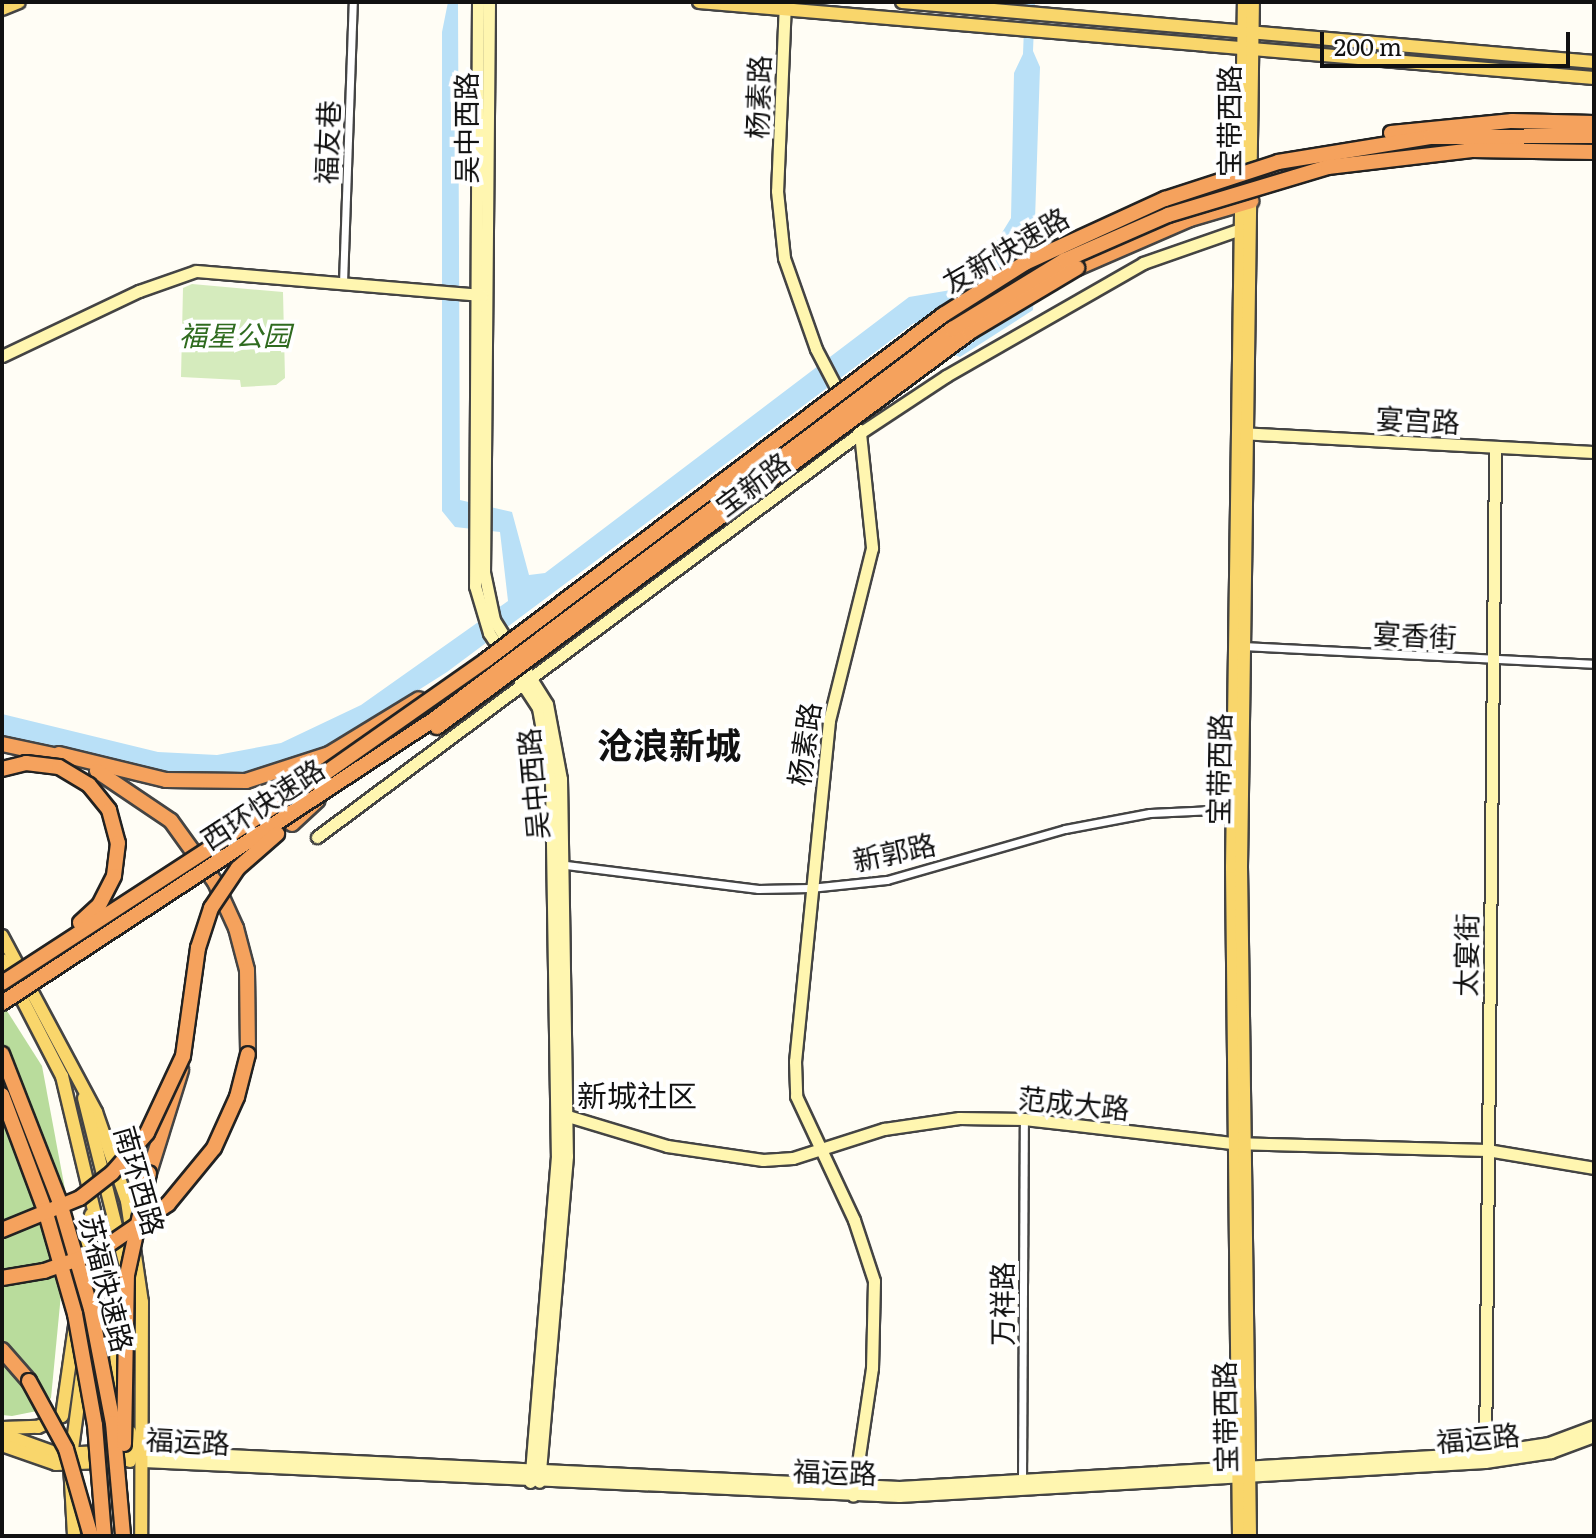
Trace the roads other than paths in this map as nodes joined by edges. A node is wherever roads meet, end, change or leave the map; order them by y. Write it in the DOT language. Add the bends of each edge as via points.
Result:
graph roads {
  1 [pos="353,2"];
  2 [pos="478,2"];
  3 [pos="489,2"];
  4 [pos="699,2"];
  5 [pos="902,2"];
  6 [pos="1244,2"];
  7 [pos="1253,2"];
  8 [pos="785,7"];
  9 [pos="1248,30"];
  10 [pos="1248,49"];
  11 [pos="1594,62"];
  12 [pos="1594,78"];
  13 [pos="1594,123"];
  14 [pos="1594,136"];
  15 [pos="1594,152"];
  16 [pos="1325,153"];
  17 [pos="1246,201"];
  18 [pos="1246,226"];
  19 [pos="343,283"];
  20 [pos="483,295"];
  21 [pos="2,356"];
  22 [pos="860,433"];
  23 [pos="1244,433"];
  24 [pos="1495,448"];
  25 [pos="1594,452"];
  26 [pos="531,625"];
  27 [pos="544,636"];
  28 [pos="1239,646"];
  29 [pos="486,660"];
  30 [pos="1492,660"];
  31 [pos="1594,664"];
  32 [pos="522,678"];
  33 [pos="433,720"];
  34 [pos="2,744"];
  35 [pos="59,754"];
  36 [pos="2,769"];
  37 [pos="333,788"];
  38 [pos="1237,809"];
  39 [pos="292,824"];
  40 [pos="317,837"];
  41 [pos="557,864"];
  42 [pos="810,888"];
  43 [pos="2,936"];
  44 [pos="2,960"];
  45 [pos="2,982"];
  46 [pos="2,1003"];
  47 [pos="190,1029"];
  48 [pos="2,1054"];
  49 [pos="2,1095"];
  50 [pos="563,1114"];
  51 [pos="1024,1119"];
  52 [pos="1237,1143"];
  53 [pos="820,1150"];
  54 [pos="1487,1150"];
  55 [pos="1594,1168"];
  56 [pos="94,1212"];
  57 [pos="2,1230"];
  58 [pos="2,1278"];
  59 [pos="2,1350"];
  60 [pos="1594,1426"];
  61 [pos="2,1431"];
  62 [pos="1594,1436"];
  63 [pos="2,1445"];
  64 [pos="131,1456"];
  65 [pos="1485,1458"];
  66 [pos="70,1459"];
  67 [pos="1243,1471"];
  68 [pos="535,1477"];
  69 [pos="1022,1485"];
  70 [pos="853,1491"];
  71 [pos="74,1536"];
  72 [pos="91,1536"];
  73 [pos="104,1536"];
  74 [pos="125,1536"];
  75 [pos="141,1536"];
  76 [pos="1239,1536"];
  77 [pos="1250,1536"];
  1 -- 19 [label="street, 福友巷"];
  2 -- 20 [label="street, 吴中西路"];
  3 -- 20 [label="street, 吴中西路"];
  4 -- 8 [label="main road"];
  5 -- 9 [label="main road"];
  6 -- 9 [label="main road, 宝带西路"];
  7 -- 9 [label="main road, 宝带西路"];
  8 -- 10 [label="main road"];
  8 -- 22 [label="street, 杨素路" via="777,191 784,258 816,349"];
  9 -- 10 [label="main road, 宝带西路"];
  9 -- 11 [label="main road"];
  10 -- 12 [label="main road"];
  10 -- 17 [label="main road, 宝带西路"];
  13 -- 16 [label="highway, bridge" via="1512,121 1414,129"];
  14 -- 16 [label="highway, 友新快速路, bridge" via="1472,135"];
  15 -- 27 [label="highway, 友新快速路, bridge" via="1472,150 1328,167 1232,192 1098,244 971,315"];
  16 -- 26 [label="highway, 友新快速路, bridge" via="1165,199 1056,246 989,284"];
  17 -- 18 [label="main road, 宝带西路"];
  17 -- 32 [label="highway, bridge" via="1077,268 933,358"];
  18 -- 22 [label="street, 宝新路" via="1143,263 1079,295"];
  18 -- 23 [label="main road, 宝带西路"];
  19 -- 20 [label="street"];
  19 -- 21 [label="street" via="196,271 139,291"];
  20 -- 32 [label="street, 吴中西路" via="479,536 486,611"];
  22 -- 32 [label="street, 宝新路"];
  22 -- 42 [label="street, 杨素路" via="872,548 831,710"];
  23 -- 24 [label="street, 宴宫路"];
  23 -- 28 [label="main road, 宝带西路"];
  24 -- 25 [label="street, 宴宫路"];
  24 -- 30 [label="street, 太宴街"];
  26 -- 29 [label="highway, 西环快速路, bridge"];
  27 -- 33 [label="highway, 西环快速路, bridge"];
  28 -- 30 [label="street, 宴香街"];
  28 -- 38 [label="main road, 宝带西路"];
  29 -- 35 [label="highway, bridge" via="345,746 267,776 181,782"];
  29 -- 45 [label="highway, 西环快速路, bridge" via="324,774"];
  30 -- 31 [label="street, 宴香街"];
  30 -- 54 [label="street, 太宴街"];
  32 -- 33 [label="highway, bridge"];
  32 -- 39 [label="highway, bridge"];
  32 -- 40 [label="street, 宝新路"];
  32 -- 41 [label="street, 吴中西路" via="548,748"];
  33 -- 37 [label="highway, 西环快速路, bridge"];
  34 -- 35 [label="highway"];
  35 -- 58 [label="highway, bridge" via="142,797 194,849 236,928 250,992 250,1032 229,1116 214,1148 175,1197 98,1252 44,1271"];
  36 -- 45 [label="highway, bridge" via="46,764 81,779 109,810 118,843 114,876 95,911"];
  37 -- 39 [label="highway, bridge"];
  37 -- 46 [label="highway, 西环快速路, bridge"];
  38 -- 42 [label="street, 新郭路" via="1136,815 1065,829 887,880"];
  38 -- 52 [label="main road, 宝带西路"];
  39 -- 47 [label="highway, bridge" via="238,868 215,901 198,948"];
  41 -- 42 [label="street, 新郭路" via="758,889"];
  41 -- 50 [label="street, 吴中西路"];
  42 -- 53 [label="street, 杨素路" via="796,1096"];
  43 -- 64 [label="main road, 南环西路" via="76,1072 123,1188 142,1302"];
  44 -- 56 [label="main road, 南环西路" via="62,1076"];
  47 -- 57 [label="highway, bridge" via="168,1095 124,1162 63,1208"];
  47 -- 74 [label="highway, bridge" via="141,1202 127,1275 121,1363"];
  48 -- 74 [label="highway, 苏福快速路, bridge" via="60,1203 91,1309 113,1423"];
  49 -- 73 [label="highway, 苏福快速路, bridge" via="45,1210 75,1314 95,1425"];
  50 -- 53 [label="street, 范成大路" via="702,1153 763,1160"];
  50 -- 68 [label="street, 吴中西路" via="562,1239"];
  51 -- 52 [label="street, 范成大路"];
  51 -- 53 [label="street, 范成大路" via="959,1118"];
  51 -- 69 [label="street, 万祥路"];
  52 -- 54 [label="street, 范成大路"];
  52 -- 67 [label="main road, 宝带西路"];
  53 -- 70 [label="street, 杨素路" via="854,1220 874,1281 872,1368"];
  54 -- 55 [label="street, 范成大路"];
  54 -- 65 [label="street, 太宴街"];
  56 -- 61 [label="main road" via="85,1232 62,1416 38,1427"];
  56 -- 64 [label="main road" via="115,1310"];
  56 -- 66 [label="main road, 南环西路" via="94,1256"];
  59 -- 72 [label="highway, bridge" via="58,1430"];
  60 -- 65 [label="street, 福运路"];
  61 -- 66 [label="main road"];
  62 -- 65 [label="street, 福运路" via="1551,1452"];
  63 -- 66 [label="main road" via="47,1462"];
  64 -- 66 [label="main road, 福运路"];
  64 -- 68 [label="street, 福运路"];
  64 -- 75 [label="main road"];
  65 -- 67 [label="street, 福运路"];
  66 -- 71 [label="main road, 南环西路"];
  67 -- 69 [label="street, 福运路"];
  67 -- 76 [label="main road, 宝带西路"];
  67 -- 77 [label="main road, 宝带西路"];
  68 -- 70 [label="street, 福运路"];
  69 -- 70 [label="street, 福运路"];
}
